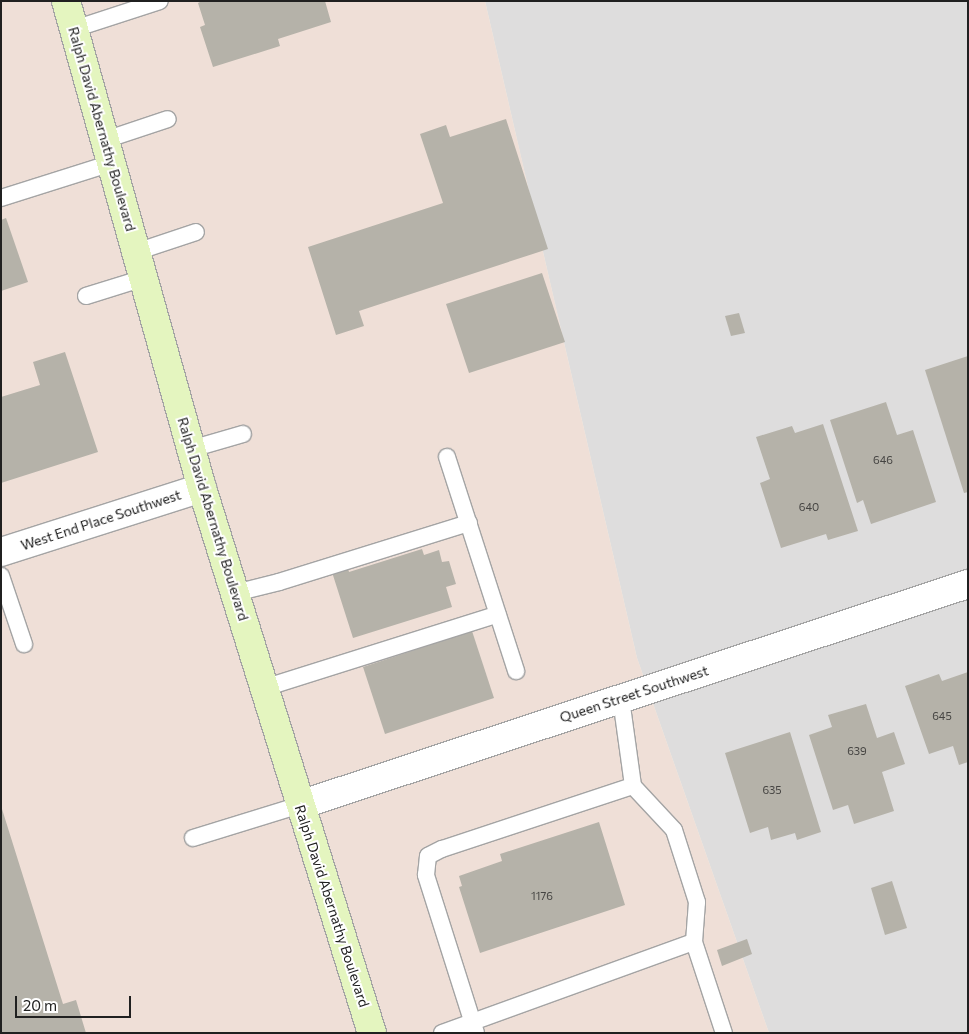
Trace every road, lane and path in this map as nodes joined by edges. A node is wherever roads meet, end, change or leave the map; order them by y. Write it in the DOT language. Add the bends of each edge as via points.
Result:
graph roads {
  1 [pos="66,1"];
  2 [pos="160,1"];
  3 [pos="74,29"];
  4 [pos="168,119"];
  5 [pos="108,152"];
  6 [pos="1,198"];
  7 [pos="196,232"];
  8 [pos="140,265"];
  9 [pos="86,296"];
  10 [pos="243,434"];
  11 [pos="191,449"];
  12 [pos="448,457"];
  13 [pos="202,488"];
  14 [pos="469,522"];
  15 [pos="1,552"];
  16 [pos="1,576"];
  17 [pos="968,584"];
  18 [pos="234,593"];
  19 [pos="498,614"];
  20 [pos="24,644"];
  21 [pos="516,671"];
  22 [pos="264,688"];
  23 [pos="621,699"];
  24 [pos="634,786"];
  25 [pos="300,805"];
  26 [pos="192,838"];
  27 [pos="694,942"];
  28 [pos="474,1027"];
  29 [pos="372,1033"];
  30 [pos="442,1033"];
  31 [pos="724,1033"];
  1 -- 3 [label="main road, Ralph David Abernathy Boulevard"];
  2 -- 3 [label="lane"];
  3 -- 5 [label="main road, Ralph David Abernathy Boulevard"];
  4 -- 5 [label="lane"];
  5 -- 6 [label="lane"];
  5 -- 8 [label="main road, Ralph David Abernathy Boulevard"];
  7 -- 8 [label="lane"];
  8 -- 9 [label="lane"];
  8 -- 11 [label="main road, Ralph David Abernathy Boulevard"];
  10 -- 11 [label="lane"];
  11 -- 13 [label="main road, Ralph David Abernathy Boulevard"];
  12 -- 14 [label="lane"];
  13 -- 15 [label="street, West End Place Southwest"];
  13 -- 18 [label="main road, Ralph David Abernathy Boulevard"];
  14 -- 18 [label="lane"];
  14 -- 19 [label="lane"];
  16 -- 20 [label="lane"];
  17 -- 23 [label="street, Queen Street Southwest"];
  18 -- 22 [label="main road, Ralph David Abernathy Boulevard"];
  19 -- 21 [label="lane"];
  19 -- 22 [label="lane"];
  22 -- 25 [label="main road, Ralph David Abernathy Boulevard"];
  23 -- 24 [label="lane"];
  23 -- 25 [label="street, Queen Street Southwest"];
  24 -- 27 [label="lane" via="674,830 696,902"];
  24 -- 28 [label="lane" via="428,856 426,875"];
  25 -- 26 [label="lane"];
  25 -- 29 [label="main road, Ralph David Abernathy Boulevard"];
  27 -- 28 [label="lane"];
  27 -- 31 [label="lane"];
  28 -- 30 [label="lane"];
}
